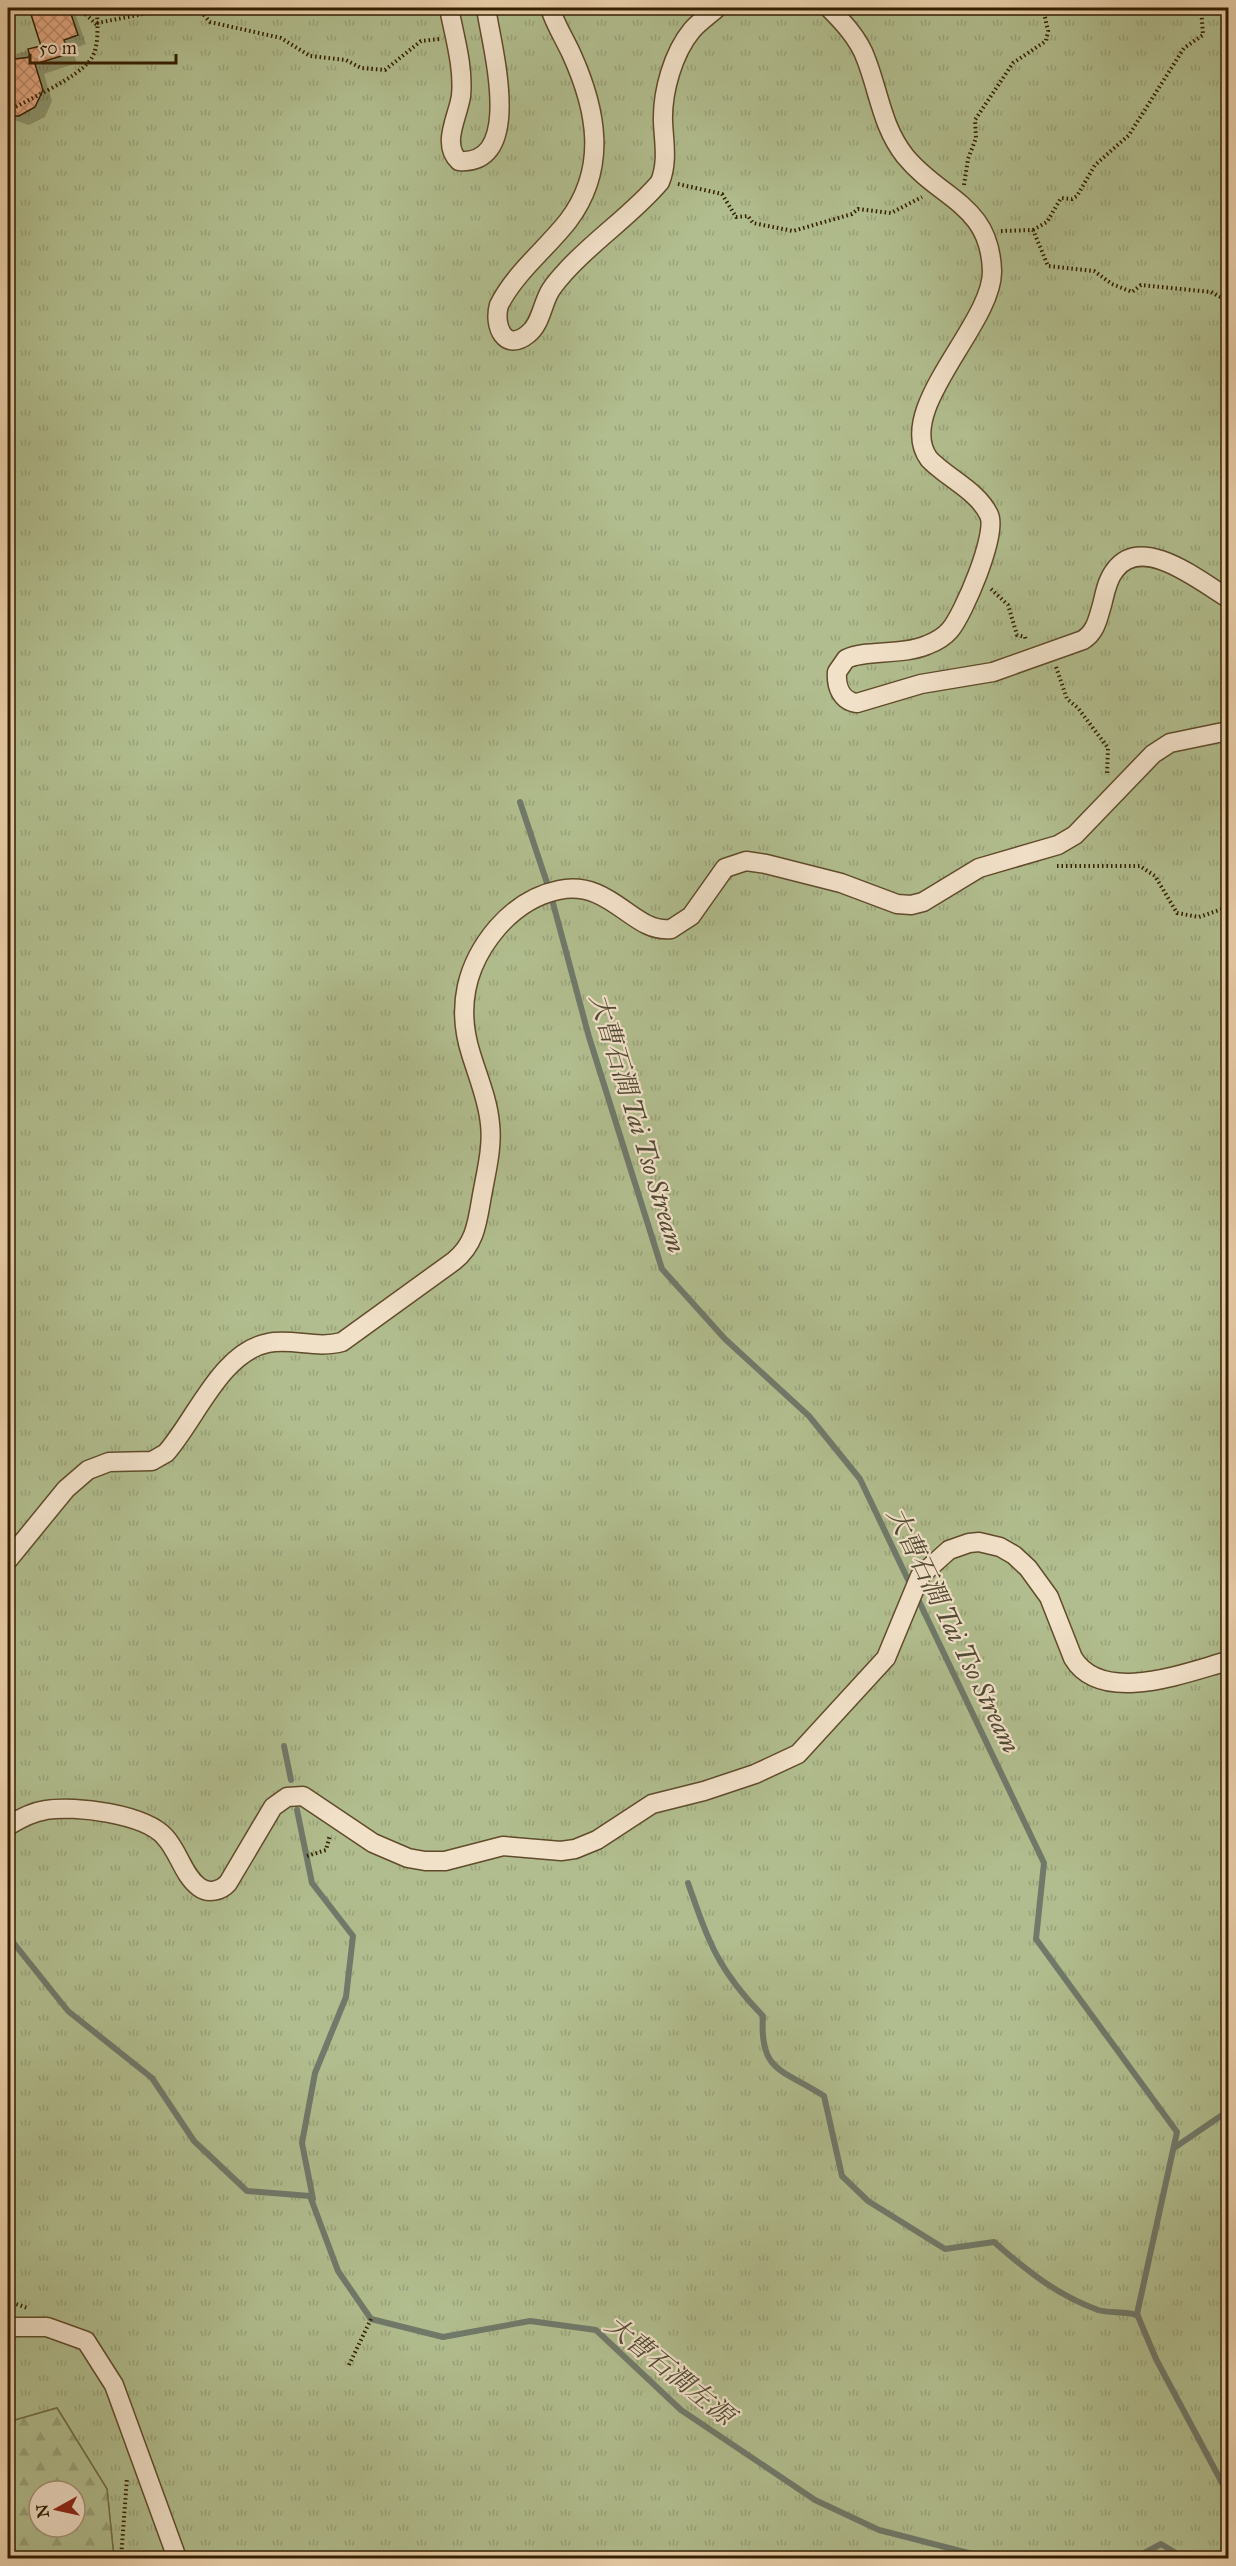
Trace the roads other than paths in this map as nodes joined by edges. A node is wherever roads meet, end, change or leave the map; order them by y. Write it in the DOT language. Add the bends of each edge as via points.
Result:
graph roads {
  1 [pos="449,8"];
  2 [pos="486,8"];
  3 [pos="550,8"];
  4 [pos="717,8"];
  5 [pos="829,8"];
  6 [pos="1228,598"];
  7 [pos="1228,731"];
  8 [pos="8,1560"];
  9 [pos="1228,1660"];
  10 [pos="8,1826"];
  11 [pos="8,2331"];
  12 [pos="177,2559"];
  1 -- 2 [label="street" via="461,93 449,144 459,161 468,162 490,147 500,122 501,105"];
  3 -- 4 [label="street" via="582,78 594,129 596,158 589,183 568,220 499,305 495,321 505,337 519,339 534,328 548,295 567,270 660,182 666,161 666,90 686,40"];
  5 -- 6 [label="street" via="866,58 897,144 910,161 970,210 985,232 992,271 974,322 937,382 923,432 929,459 974,498 990,519 989,537 975,579 946,634 918,648 846,659 837,672 841,693 848,701 857,703 921,684 983,675 1091,634 1112,574 1132,558 1166,562"];
  7 -- 8 [label="street" via="1170,743 1154,754 1075,835 1042,850 979,868 911,905 897,904 804,873 746,861 725,868 688,919 671,929 652,927 608,898 578,888 544,894 520,906 480,952 464,993 468,1045 491,1126 478,1218 467,1249 342,1342 277,1341 240,1355 166,1453 152,1461 109,1462 88,1470 66,1489"];
  9 -- 10 [label="street" via="1144,1682 1093,1677 1076,1663 1053,1606 1036,1577 1014,1554 985,1543 958,1546 931,1565 917,1581 882,1663 798,1754 744,1778 652,1804 576,1850 503,1846 432,1862 380,1847 303,1796 282,1799 261,1823 228,1882 214,1891 194,1882 161,1832 133,1818 55,1809 29,1814"];
  11 -- 12 [label="street" via="12,2327 47,2327 86,2341 114,2385"];
}
